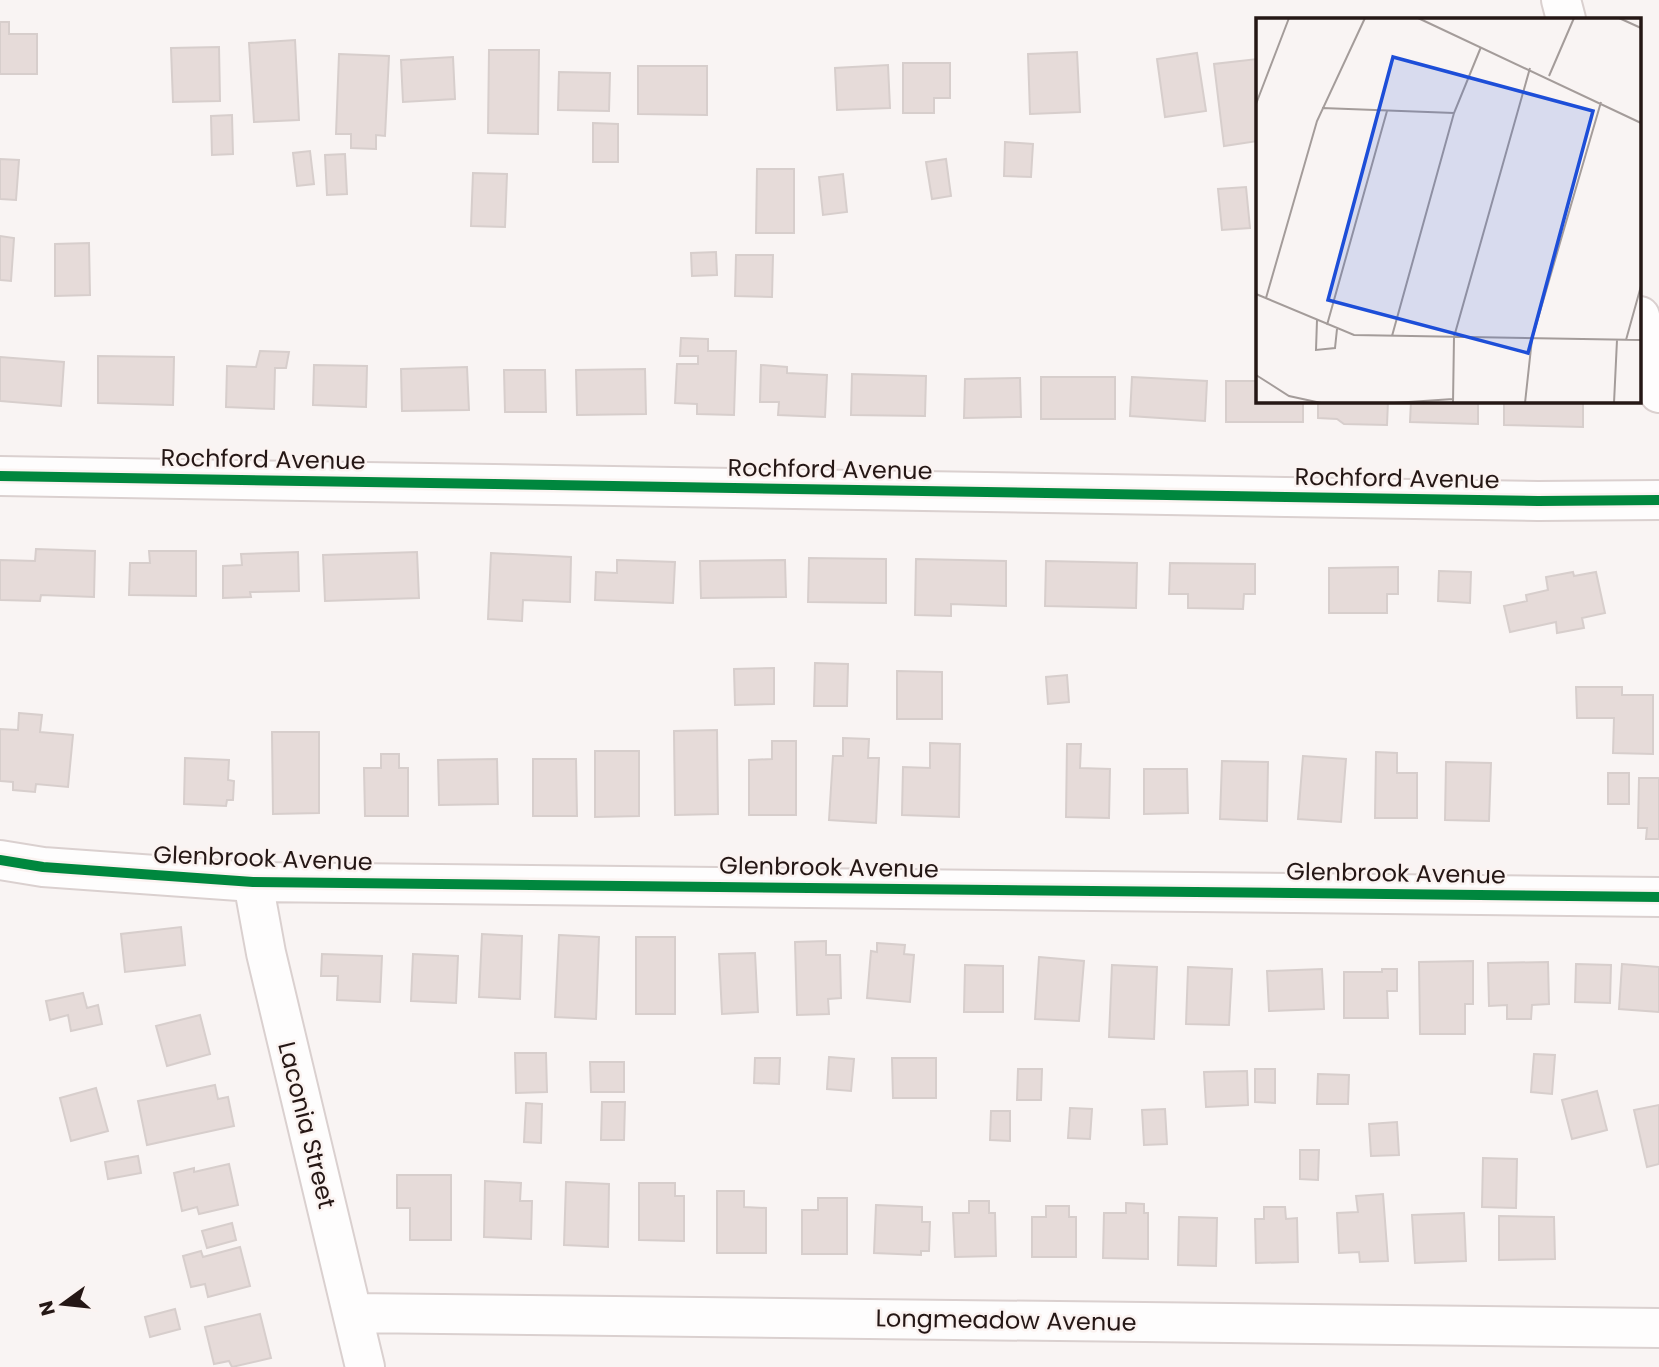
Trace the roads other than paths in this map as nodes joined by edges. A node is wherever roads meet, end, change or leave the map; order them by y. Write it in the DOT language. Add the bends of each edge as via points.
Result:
graph roads {
  1 [pos="1561,0"];
  2 [pos="1566,18"];
  3 [pos="1642,324"];
  4 [pos="1659,393"];
  5 [pos="0,476"];
  6 [pos="1659,500"];
  7 [pos="0,860"];
  8 [pos="253,882"];
  9 [pos="1659,897"];
  10 [pos="353,1313"];
  11 [pos="1659,1328"];
  12 [pos="365,1367"];
  1 -- 2 [label="street"];
  3 -- 4 [label="street"];
  5 -- 6 [label="street, Rochford Avenue"];
  7 -- 8 [label="street, Glenbrook Avenue"];
  8 -- 9 [label="street, Glenbrook Avenue"];
  8 -- 10 [label="street, Laconia Street"];
  10 -- 11 [label="street, Longmeadow Avenue"];
  10 -- 12 [label="street, Laconia Street"];
}
